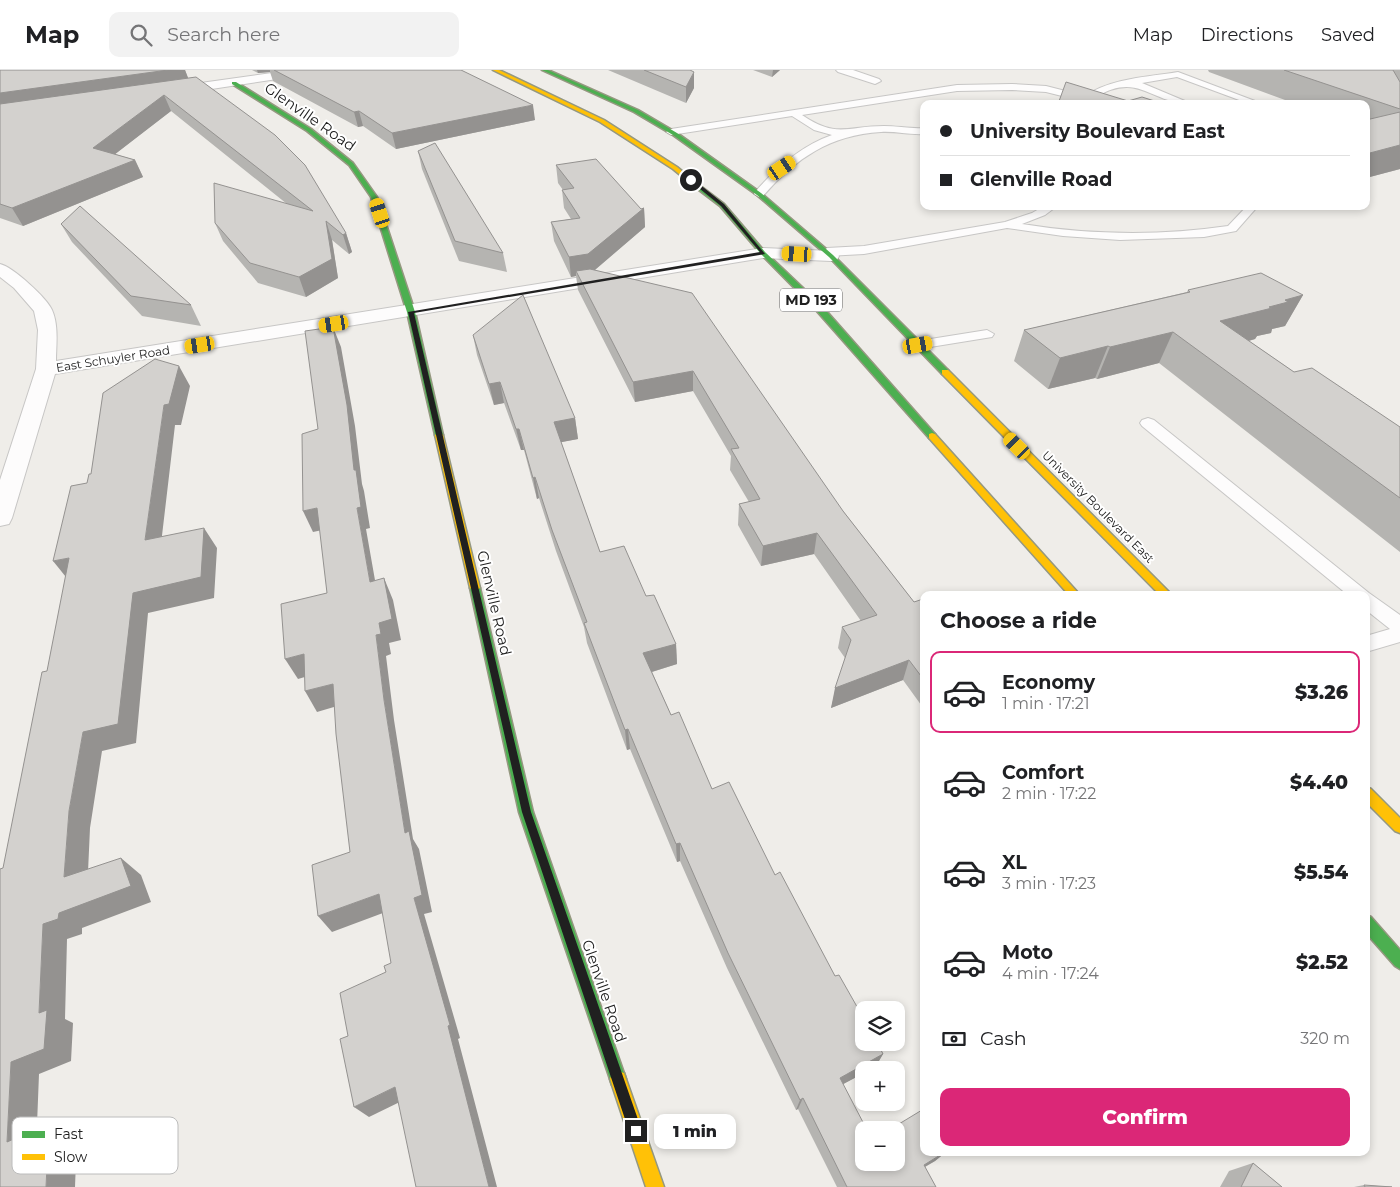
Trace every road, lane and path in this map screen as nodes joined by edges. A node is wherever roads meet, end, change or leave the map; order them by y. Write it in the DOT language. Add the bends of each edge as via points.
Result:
graph roads {
  1 [pos="317,70"];
  2 [pos="495,70"];
  3 [pos="544,70"];
  4 [pos="842,70"];
  5 [pos="297,71"];
  6 [pos="1193,71"];
  7 [pos="1178,74"];
  8 [pos="875,81"];
  9 [pos="1132,82"];
  10 [pos="234,83"];
  11 [pos="970,87"];
  12 [pos="156,94"];
  13 [pos="981,96"];
  14 [pos="1087,99"];
  15 [pos="1091,100"];
  16 [pos="1178,100"];
  17 [pos="1248,100"];
  18 [pos="793,113"];
  19 [pos="920,131"];
  20 [pos="671,132"];
  21 [pos="846,134"];
  22 [pos="759,194"];
  23 [pos="1046,210"];
  24 [pos="1249,210"];
  25 [pos="1006,225"];
  26 [pos="763,253"];
  27 [pos="829,254"];
  28 [pos="0,269"];
  29 [pos="411,312"];
  30 [pos="987,334"];
  31 [pos="918,345"];
  32 [pos="46,369"];
  33 [pos="1148,423"];
  34 [pos="0,518"];
  35 [pos="1071,591"];
  36 [pos="1163,591"];
  37 [pos="1356,591"];
  38 [pos="1370,602"];
  39 [pos="1400,626"];
  40 [pos="1400,634"];
  41 [pos="1370,643"];
  42 [pos="1370,797"];
  43 [pos="1400,827"];
  44 [pos="1370,926"];
  45 [pos="1400,960"];
  46 [pos="655,1187"];
  1 -- 5 [label="street"];
  2 -- 26 [label="main road, MD 193" via="602,121 675,168 722,205"];
  3 -- 20 [label="main road, University Boulevard East / MD 193" via="636,111"];
  4 -- 8 [label="street"];
  5 -- 10 [label="street"];
  6 -- 7 [label="lane"];
  7 -- 9 [label="lane"];
  7 -- 17 [label="lane"];
  9 -- 14 [label="lane" via="1102,89"];
  9 -- 16 [label="lane"];
  10 -- 12 [label="street"];
  10 -- 29 [label="main road, Glenville Road" via="309,130 351,164 374,197"];
  11 -- 13 [label="lane"];
  11 -- 14 [label="lane" via="1046,89"];
  11 -- 18 [label="lane"];
  14 -- 15 [label="lane"];
  18 -- 20 [label="lane"];
  18 -- 21 [label="lane" via="817,130"];
  19 -- 21 [label="lane" via="883,129"];
  20 -- 22 [label="main road, University Boulevard East / MD 193"];
  21 -- 22 [label="lane" via="826,140 782,168"];
  22 -- 27 [label="main road, University Boulevard East / MD 193"];
  23 -- 25 [label="lane"];
  24 -- 25 [label="lane" via="1232,229 1170,237 1052,233"];
  25 -- 27 [label="lane"];
  26 -- 27 [label="street, East Schuyler Road"];
  26 -- 29 [label="street, East Schuyler Road"];
  26 -- 35 [label="main road, MD 193" via="818,307"];
  27 -- 31 [label="main road, University Boulevard East / MD 193"];
  28 -- 32 [label="street" via="20,284 43,310 47,330"];
  29 -- 32 [label="street, East Schuyler Road"];
  29 -- 46 [label="main road, Glenville Road" via="526,812"];
  30 -- 31 [label="lane"];
  31 -- 36 [label="main road, University Boulevard East / MD 193"];
  32 -- 34 [label="street"];
  33 -- 37 [label="lane"];
  38 -- 39 [label="lane"];
  40 -- 41 [label="lane"];
  42 -- 43 [label="main road"];
  44 -- 45 [label="main road"];
}
